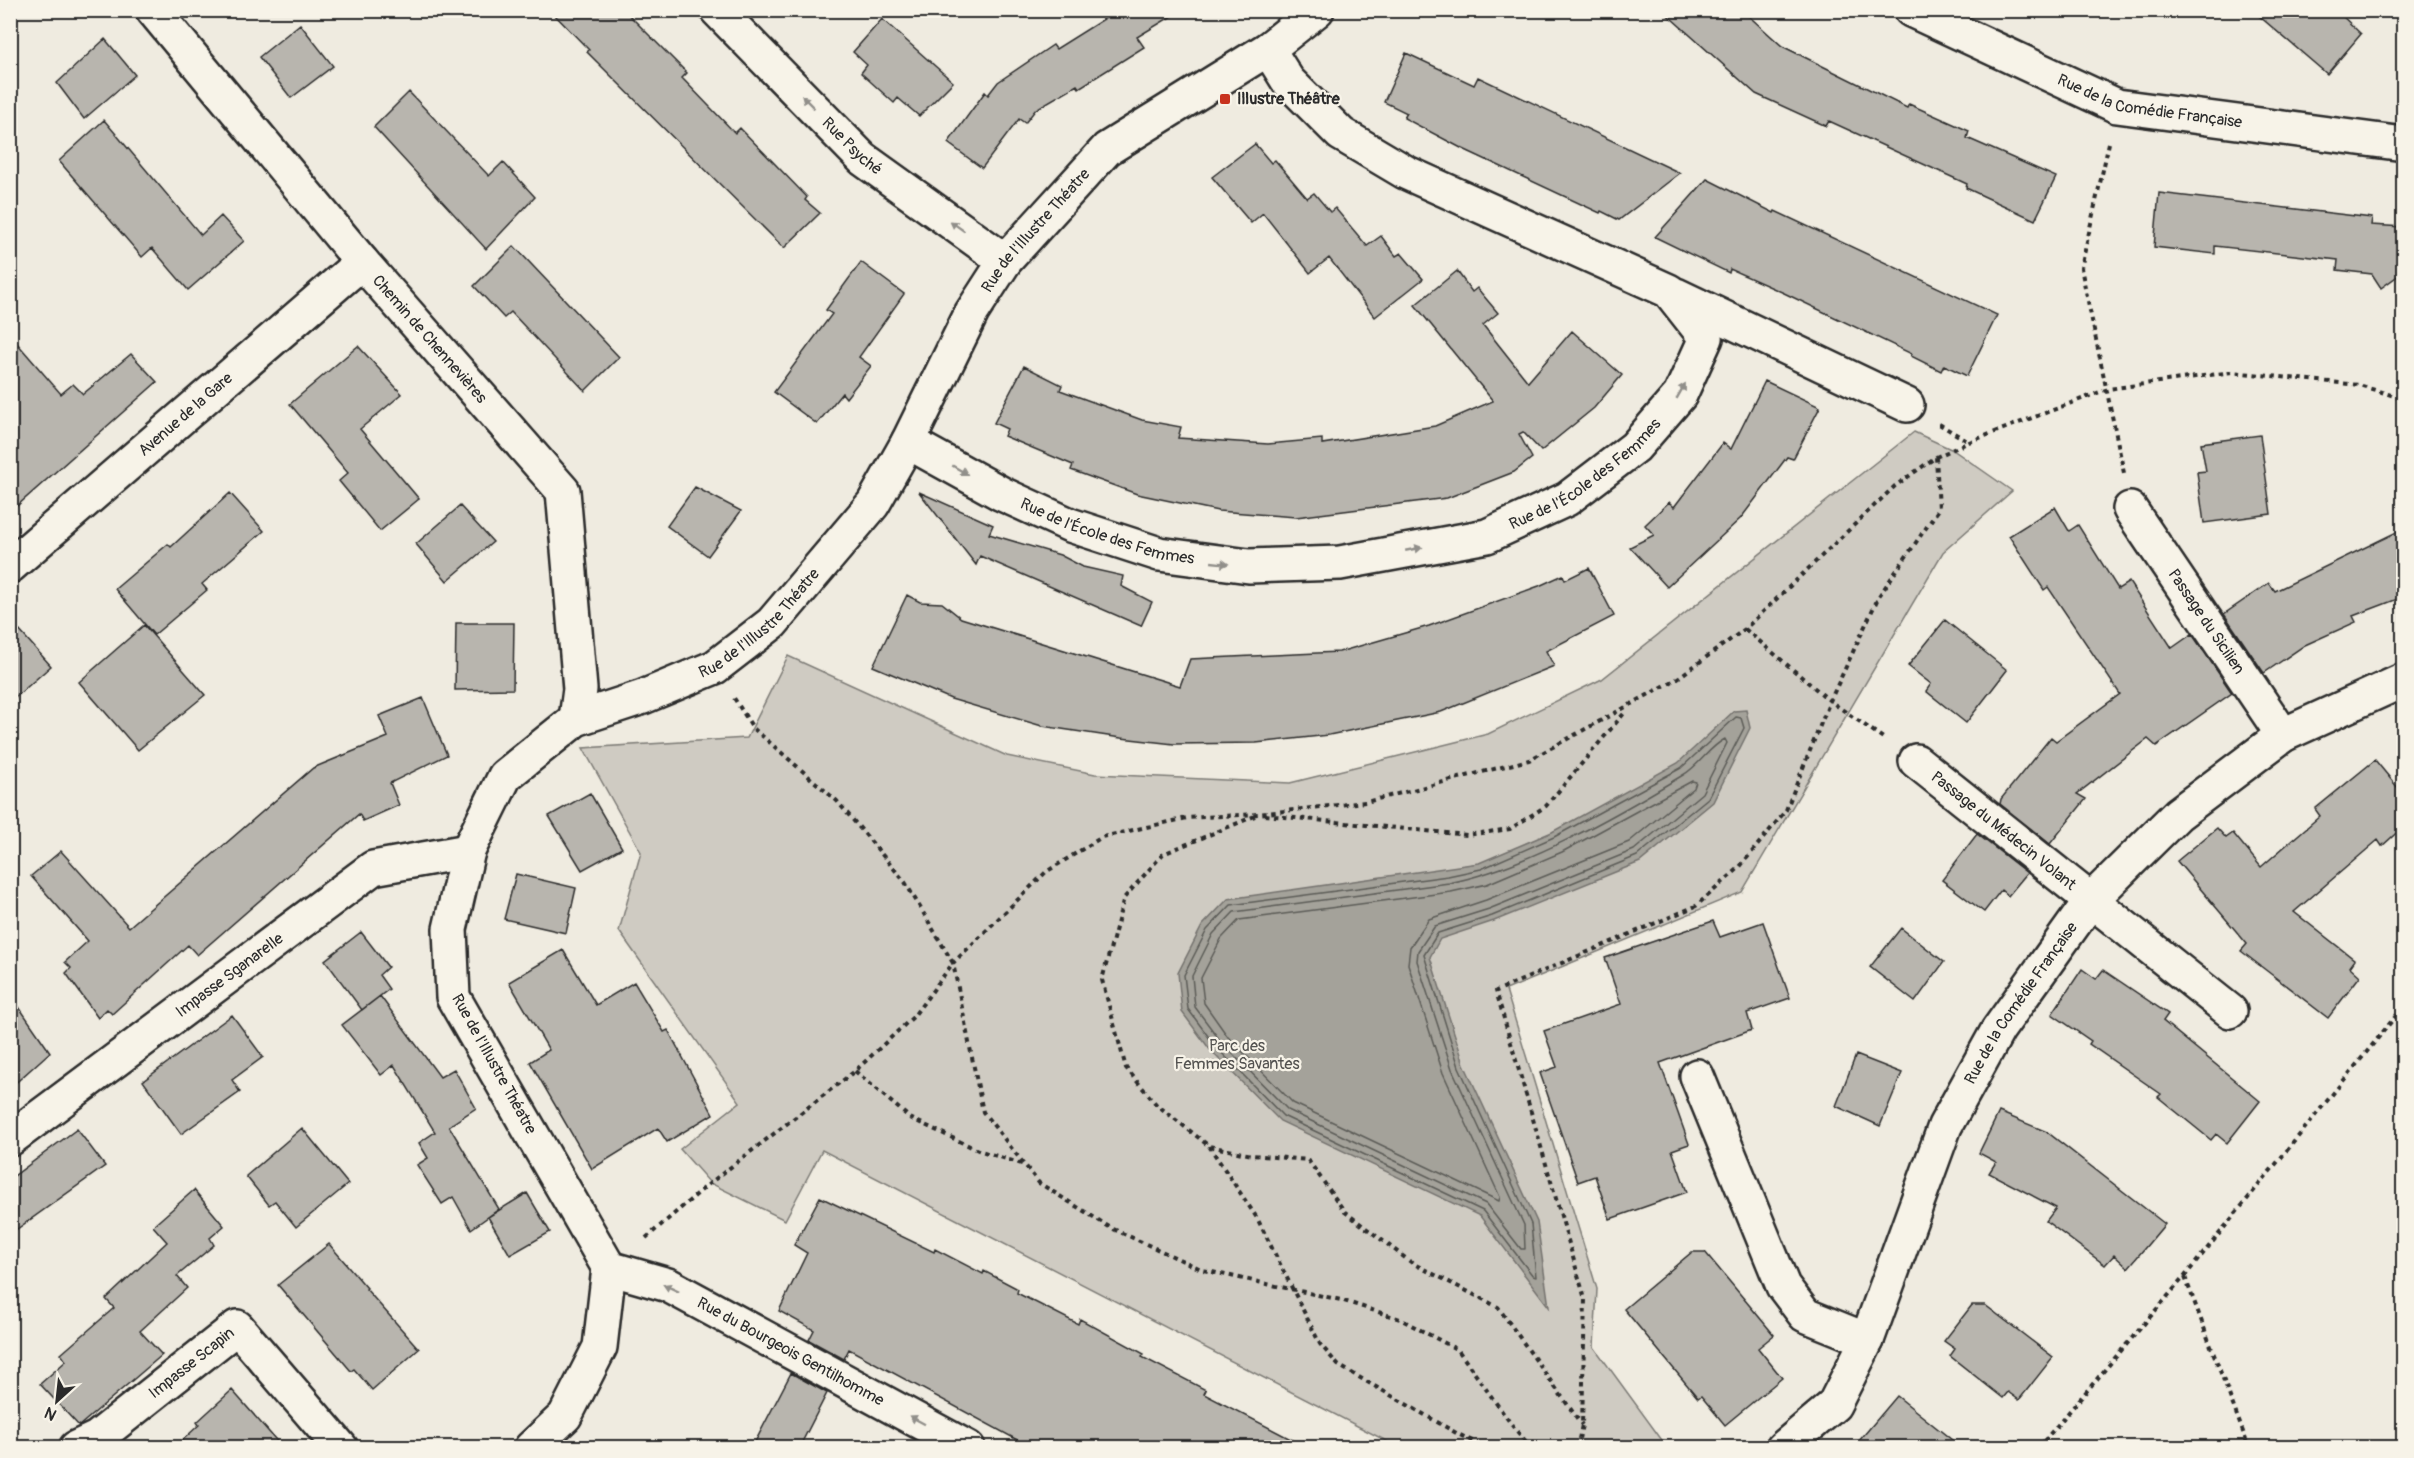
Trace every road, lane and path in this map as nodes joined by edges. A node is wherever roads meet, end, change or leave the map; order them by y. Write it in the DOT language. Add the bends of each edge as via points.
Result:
graph roads {
  1 [pos="717,10"];
  2 [pos="1317,10"];
  3 [pos="1911,10"];
  4 [pos="159,13"];
  5 [pos="1268,49"];
  6 [pos="2117,106"];
  7 [pos="2403,144"];
  8 [pos="1005,261"];
  9 [pos="362,262"];
  10 [pos="1669,291"];
  11 [pos="2108,389"];
  12 [pos="2403,399"];
  13 [pos="1907,405"];
  14 [pos="908,442"];
  15 [pos="1936,457"];
  16 [pos="2130,509"];
  17 [pos="10,566"];
  18 [pos="1745,629"];
  19 [pos="715,667"];
  20 [pos="2403,680"];
  21 [pos="1830,701"];
  22 [pos="1628,708"];
  23 [pos="576,719"];
  24 [pos="2283,735"];
  25 [pos="1916,761"];
  26 [pos="1258,814"];
  27 [pos="468,851"];
  28 [pos="2091,900"];
  29 [pos="953,963"];
  30 [pos="2403,1006"];
  31 [pos="2230,1011"];
  32 [pos="855,1071"];
  33 [pos="1697,1076"];
  34 [pos="10,1139"];
  35 [pos="1209,1146"];
  36 [pos="1025,1165"];
  37 [pos="593,1239"];
  38 [pos="609,1268"];
  39 [pos="2185,1276"];
  40 [pos="1296,1292"];
  41 [pos="1867,1340"];
  42 [pos="1582,1425"];
  43 [pos="75,1448"];
  44 [pos="341,1448"];
  45 [pos="531,1448"];
  46 [pos="968,1448"];
  47 [pos="1486,1448"];
  48 [pos="1532,1448"];
  49 [pos="1577,1448"];
  50 [pos="1783,1448"];
  51 [pos="2038,1448"];
  52 [pos="2248,1448"];
  8 -- 1 [label="street, Rue Psyché, one-way" via="863,159"];
  2 -- 5 [label="street, Rue de l'Illustre Théatre"];
  3 -- 6 [label="street, Rue de la Comédie Française"];
  4 -- 9 [label="street, Chemin de Chennevières"];
  5 -- 8 [label="street, Rue de l'Illustre Théatre" via="1107,149"];
  5 -- 10 [label="street, Rue de l'École des Femmes" via="1288,81 1341,134 1405,172"];
  6 -- 7 [label="street, Rue de la Comédie Française"];
  6 -- 11 [label="path" via="2081,268"];
  8 -- 14 [label="street, Rue de l'Illustre Théatre" via="972,312"];
  9 -- 17 [label="street, Avenue de la Gare"];
  9 -- 23 [label="street, Chemin de Chennevières" via="563,491 580,689"];
  10 -- 13 [label="street"];
  14 -- 10 [label="street, Rue de l'École des Femmes, one-way" via="1002,494 1070,525 1160,554 1249,566 1340,563 1487,536 1567,499 1635,447 1680,395 1706,338"];
  11 -- 12 [label="path" via="2232,372 2359,385"];
  11 -- 15 [label="path"];
  11 -- 16 [label="path"];
  14 -- 19 [label="street, Rue de l'Illustre Théatre" via="873,504 780,614"];
  15 -- 18 [label="path" via="1895,486"];
  15 -- 21 [label="path" via="1939,509 1879,596"];
  16 -- 24 [label="street, Passage du Sicilien"];
  18 -- 21 [label="path"];
  18 -- 22 [label="path" via="1675,680"];
  19 -- 23 [label="street, Rue de l'Illustre Théatre" via="644,697"];
  19 -- 29 [label="path" via="753,728 837,801 905,882"];
  20 -- 24 [label="street, Rue de la Comédie Française"];
  21 -- 25 [label="path"];
  21 -- 42 [label="path" via="1786,810 1731,876 1696,906 1496,991 1585,1299"];
  22 -- 26 [label="path" via="1529,760 1366,802"];
  22 -- 26 [label="path" via="1546,806 1510,829 1467,835"];
  23 -- 27 [label="street, Rue de l'Illustre Théatre" via="505,776"];
  24 -- 28 [label="street, Rue de la Comédie Française" via="2178,814"];
  25 -- 28 [label="street, Passage du Médecin Volant"];
  26 -- 29 [label="path" via="1187,818 1102,837 1046,872"];
  26 -- 35 [label="path" via="1163,854 1124,898 1102,981 1126,1068 1156,1104"];
  27 -- 34 [label="street, Impasse Sganarelle" via="374,868"];
  27 -- 37 [label="street, Rue de l'Illustre Théatre" via="450,929 453,997"];
  28 -- 31 [label="street, Passage du Médecin Volant"];
  28 -- 41 [label="street, Rue de la Comédie Française" via="1998,1030 1945,1126"];
  29 -- 32 [label="path" via="913,1017"];
  29 -- 36 [label="path" via="983,1112"];
  30 -- 39 [label="path"];
  32 -- 36 [label="path" via="909,1118 978,1150"];
  32 -- 37 [label="path" via="710,1183 638,1245 624,1227"];
  33 -- 41 [label="street" via="1783,1286 1805,1315"];
  35 -- 40 [label="path" via="1257,1218"];
  35 -- 42 [label="path" via="1308,1160 1345,1212 1412,1263 1498,1307"];
  36 -- 40 [label="path" via="1039,1182 1121,1233 1203,1270"];
  37 -- 38 [label="street, Rue de l'Illustre Théatre"];
  38 -- 45 [label="street" via="600,1347 565,1416"];
  46 -- 38 [label="street, Rue du Bourgeois Gentilhomme, one-way" via="668,1285"];
  39 -- 51 [label="path"];
  39 -- 52 [label="path"];
  40 -- 47 [label="path" via="1320,1344 1338,1365"];
  40 -- 48 [label="path" via="1341,1300 1400,1319 1458,1350"];
  41 -- 50 [label="street, Rue de la Comédie Française" via="1834,1405"];
  42 -- 49 [label="path"];
  43 -- 44 [label="street, Impasse Scapin" via="97,1438 237,1327"];
}
